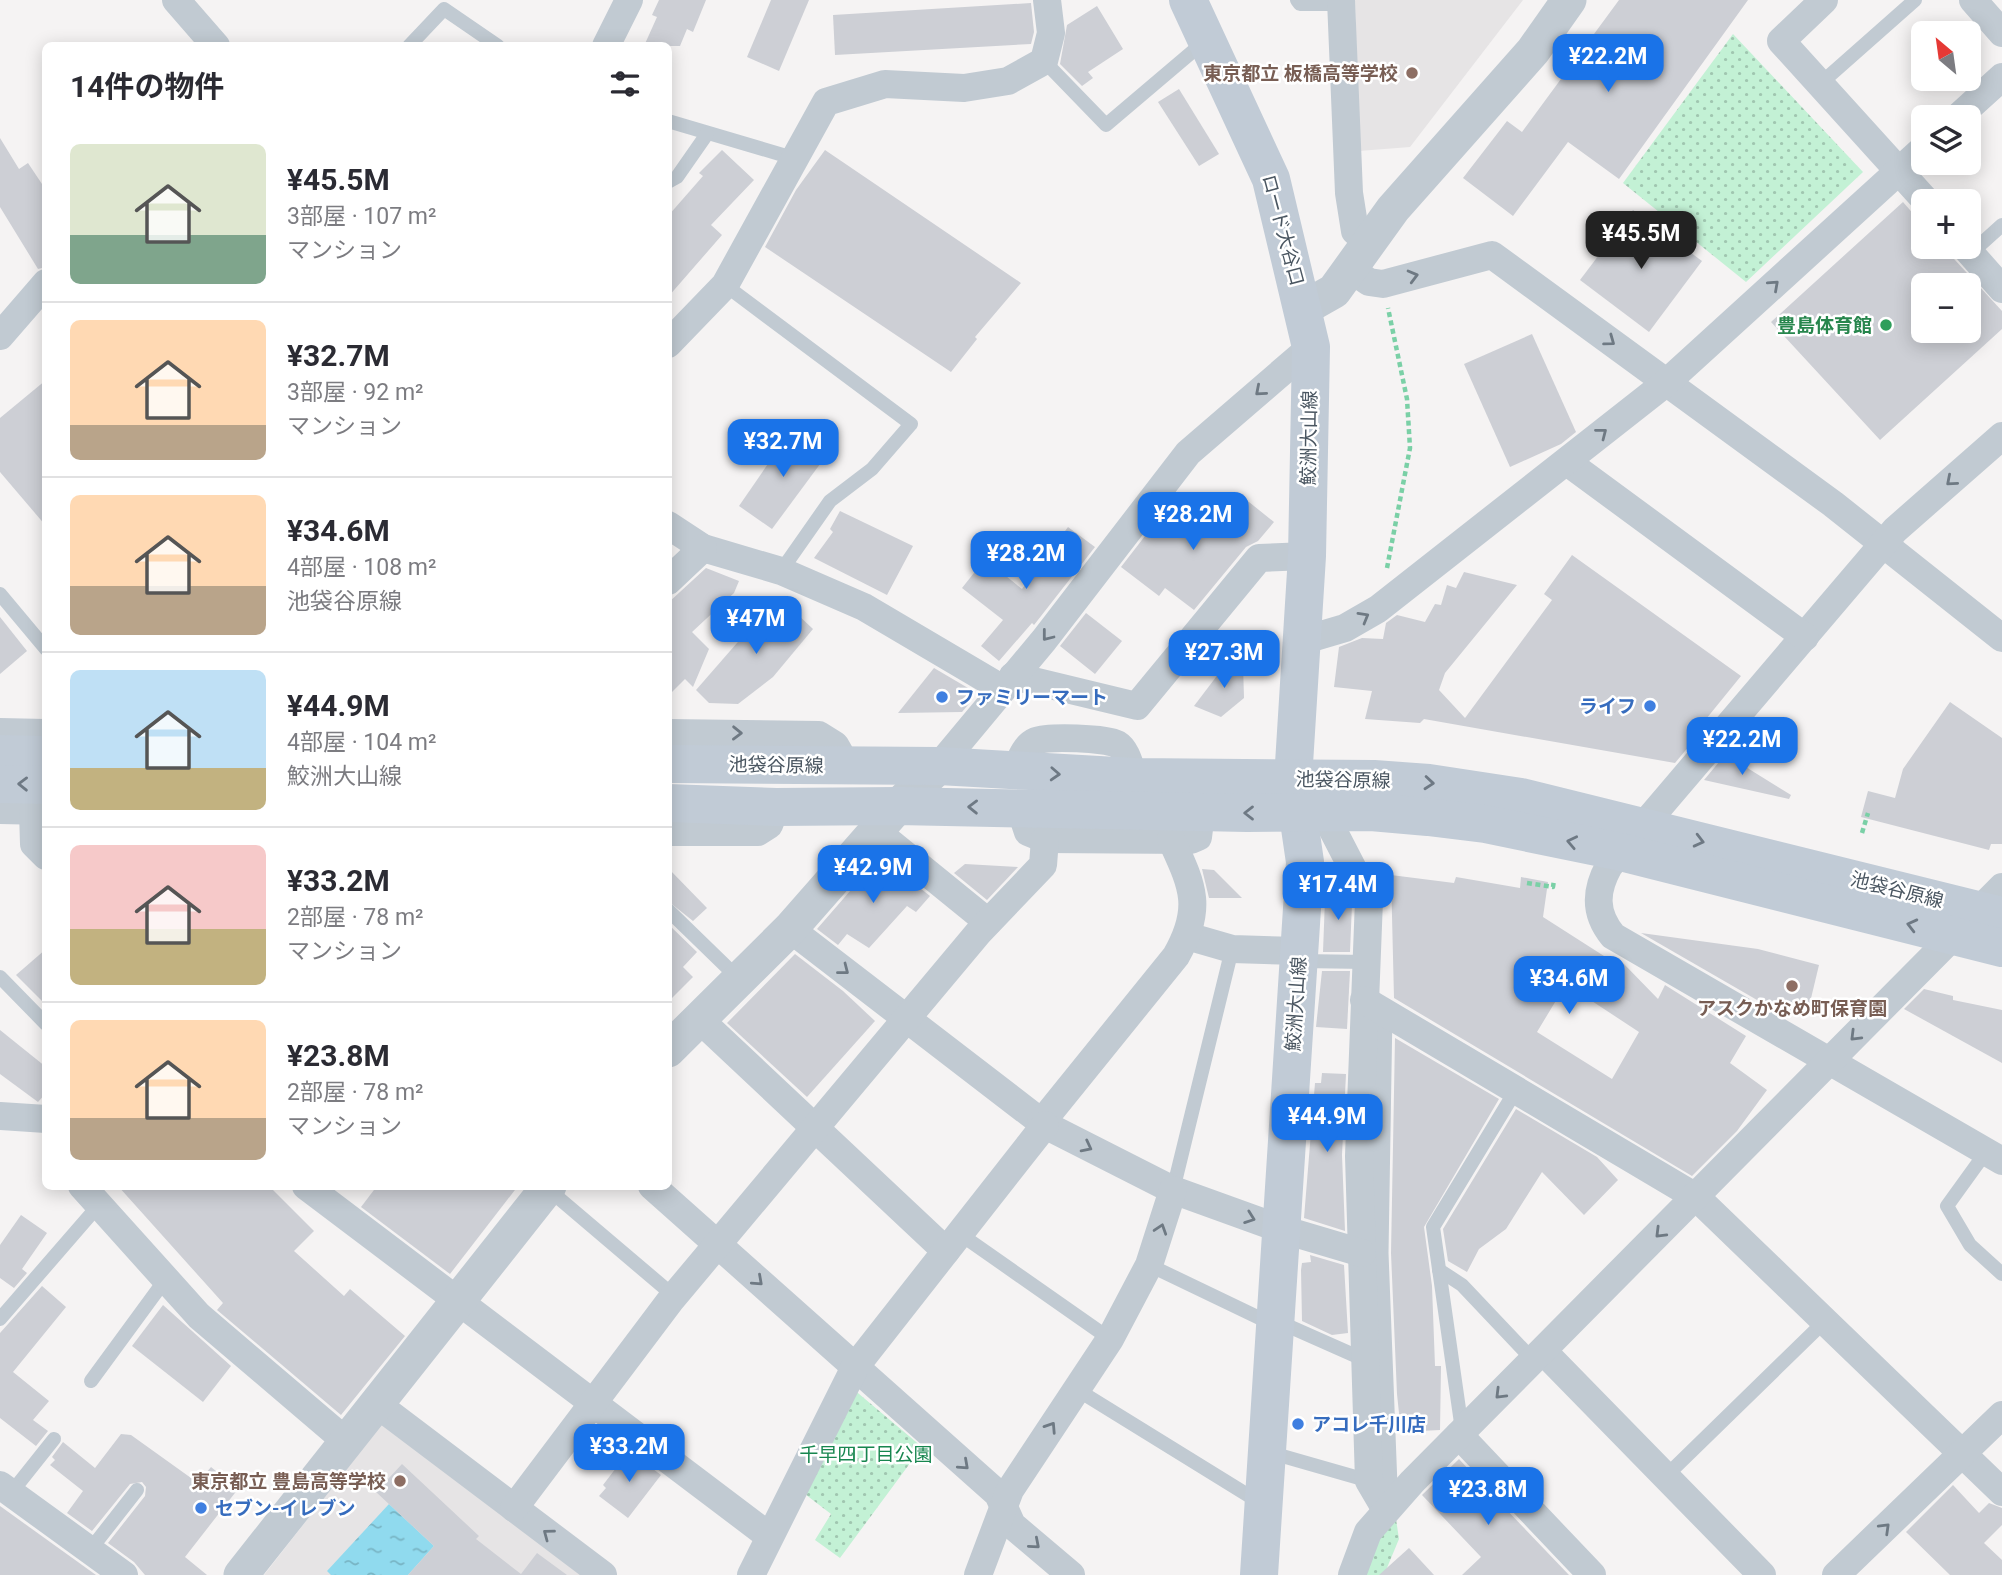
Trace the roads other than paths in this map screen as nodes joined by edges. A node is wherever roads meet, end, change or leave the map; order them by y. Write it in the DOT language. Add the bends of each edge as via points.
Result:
graph roads {
  1 [pos="629,0"];
  2 [pos="1047,0"];
  3 [pos="1188,0"];
  4 [pos="1297,0"];
  5 [pos="1569,0"];
  6 [pos="1824,0"];
  7 [pos="1915,0"];
  8 [pos="1973,0"];
  9 [pos="1341,2"];
  10 [pos="184,3"];
  11 [pos="2002,33"];
  12 [pos="1207,40"];
  13 [pos="213,42"];
  14 [pos="413,42"];
  15 [pos="492,42"];
  16 [pos="608,42"];
  17 [pos="1044,61"];
  18 [pos="2002,77"];
  19 [pos="1820,84"];
  20 [pos="1971,105"];
  21 [pos="672,122"];
  22 [pos="707,134"];
  23 [pos="793,158"];
  24 [pos="1911,160"];
  25 [pos="1899,171"];
  26 [pos="672,180"];
  27 [pos="1915,189"];
  28 [pos="2002,225"];
  29 [pos="1981,240"];
  30 [pos="1359,256"];
  31 [pos="1976,259"];
  32 [pos="725,285"];
  33 [pos="42,288"];
  34 [pos="2002,289"];
  35 [pos="1304,308"];
  36 [pos="0,336"];
  37 [pos="672,340"];
  38 [pos="1311,347"];
  39 [pos="1667,383"];
  40 [pos="2002,436"];
  41 [pos="1567,462"];
  42 [pos="672,528"];
  43 [pos="1883,544"];
  44 [pos="703,548"];
  45 [pos="1307,556"];
  46 [pos="781,570"];
  47 [pos="672,577"];
  48 [pos="0,594"];
  49 [pos="1805,637"];
  50 [pos="2002,638"];
  51 [pos="1301,641"];
  52 [pos="42,644"];
  53 [pos="1008,683"];
  54 [pos="0,732"];
  55 [pos="42,733"];
  56 [pos="0,754"];
  57 [pos="42,755"];
  58 [pos="672,756"];
  59 [pos="939,766"];
  60 [pos="0,784"];
  61 [pos="1018,790"];
  62 [pos="41,802"];
  63 [pos="1305,802"];
  64 [pos="672,803"];
  65 [pos="776,807"];
  66 [pos="0,810"];
  67 [pos="1201,812"];
  68 [pos="887,818"];
  69 [pos="672,832"];
  70 [pos="1045,839"];
  71 [pos="1171,839"];
  72 [pos="1632,839"];
  73 [pos="42,852"];
  74 [pos="1984,912"];
  75 [pos="672,914"];
  76 [pos="988,922"];
  77 [pos="790,929"];
  78 [pos="1187,936"];
  79 [pos="2002,948"];
  80 [pos="1232,949"];
  81 [pos="1299,956"];
  82 [pos="1366,962"];
  83 [pos="0,977"];
  84 [pos="739,979"];
  85 [pos="1373,1005"];
  86 [pos="906,1018"];
  87 [pos="42,1020"];
  88 [pos="678,1037"];
  89 [pos="1828,1063"];
  90 [pos="1516,1090"];
  91 [pos="0,1116"];
  92 [pos="42,1119"];
  93 [pos="1043,1124"];
  94 [pos="814,1129"];
  95 [pos="1994,1157"];
  96 [pos="311,1190"];
  97 [pos="547,1190"];
  98 [pos="551,1190"];
  99 [pos="656,1190"];
  100 [pos="1173,1191"];
  101 [pos="90,1196"];
  102 [pos="1696,1197"];
  103 [pos="1281,1229"];
  104 [pos="953,1243"];
  105 [pos="717,1244"];
  106 [pos="1362,1253"];
  107 [pos="1149,1265"];
  108 [pos="1439,1270"];
  109 [pos="2002,1273"];
  110 [pos="165,1279"];
  111 [pos="674,1296"];
  112 [pos="458,1302"];
  113 [pos="0,1319"];
  114 [pos="1825,1321"];
  115 [pos="1275,1323"];
  116 [pos="1110,1339"];
  117 [pos="1538,1356"];
  118 [pos="1365,1360"];
  119 [pos="855,1367"];
  120 [pos="91,1381"];
  121 [pos="1076,1389"];
  122 [pos="594,1402"];
  123 [pos="378,1405"];
  124 [pos="2002,1415"];
  125 [pos="1461,1434"];
  126 [pos="54,1439"];
  127 [pos="348,1443"];
  128 [pos="1267,1452"];
  129 [pos="1962,1453"];
  130 [pos="1665,1477"];
  131 [pos="6,1489"];
  132 [pos="137,1490"];
  133 [pos="1387,1492"];
  134 [pos="2002,1492"];
  135 [pos="1264,1504"];
  136 [pos="514,1507"];
  137 [pos="1004,1509"];
  138 [pos="769,1536"];
  139 [pos="90,1550"];
  140 [pos="1586,1573"];
  141 [pos="124,1575"];
  142 [pos="242,1575"];
  143 [pos="603,1575"];
  144 [pos="751,1575"];
  145 [pos="978,1575"];
  146 [pos="1071,1575"];
  147 [pos="1259,1575"];
  148 [pos="1352,1575"];
  149 [pos="1762,1575"];
  150 [pos="1836,1575"];
  1 -- 16 [label="street"];
  2 -- 17 [label="street" via="1051,33"];
  3 -- 12 [label="main road, ロード大谷口"];
  4 -- 9 [label="lane" via="1300,4"];
  5 -- 30 [label="street" via="1533,51 1393,209"];
  6 -- 19 [label="street" via="1781,41"];
  7 -- 19 [label="lane"];
  8 -- 11 [label="street"];
  9 -- 30 [label="street" via="1349,193"];
  10 -- 13 [label="street"];
  12 -- 17 [label="lane" via="1106,125"];
  12 -- 35 [label="main road, ロード大谷口" via="1271,178"];
  14 -- 15 [label="lane" via="444,9"];
  17 -- 23 [label="street" via="1008,80 964,88 885,84 826,102"];
  18 -- 20 [label="street"];
  19 -- 25 [label="street"];
  21 -- 22 [label="lane"];
  22 -- 23 [label="lane"];
  22 -- 26 [label="lane"];
  23 -- 32 [label="street"];
  24 -- 25 [label="street"];
  25 -- 27 [label="street"];
  39 -- 25 [label="street, one-way"];
  28 -- 29 [label="lane"];
  30 -- 35 [label="street" via="1334,291"];
  30 -- 39 [label="street, one-way" via="1369,282 1383,284 1492,255"];
  31 -- 34 [label="street"];
  32 -- 37 [label="street"];
  32 -- 46 [label="lane" via="911,424 872,469 830,501"];
  33 -- 36 [label="street"];
  35 -- 38 [label="main road, 鮫洲大山線"];
  38 -- 45 [label="main road, 鮫洲大山線"];
  38 -- 53 [label="street, one-way" via="1188,453"];
  41 -- 39 [label="street, one-way"];
  39 -- 43 [label="street"];
  40 -- 43 [label="street, one-way"];
  41 -- 49 [label="street"];
  51 -- 41 [label="street, one-way" via="1345,628 1378,609"];
  42 -- 44 [label="street"];
  43 -- 49 [label="street"];
  43 -- 50 [label="street"];
  44 -- 46 [label="street"];
  44 -- 47 [label="street"];
  45 -- 51 [label="main road, 鮫洲大山線"];
  45 -- 53 [label="street" via="1259,558 1137,706"];
  46 -- 53 [label="street" via="864,607"];
  48 -- 52 [label="lane"];
  49 -- 72 [label="street"];
  51 -- 63 [label="main road, 鮫洲大山線"];
  53 -- 59 [label="street"];
  54 -- 55 [label="street"];
  56 -- 57 [label="main road"];
  58 -- 59 [label="main road, 池袋谷原線, one-way"];
  59 -- 61 [label="main road, 池袋谷原線"];
  59 -- 68 [label="street"];
  62 -- 60 [label="main road, one-way"];
  61 -- 63 [label="main road, 池袋谷原線, one-way" via="1134,778"];
  61 -- 67 [label="main road, 池袋谷原線"];
  61 -- 68 [label="main road, 池袋谷原線, one-way"];
  61 -- 70 [label="street" via="1028,832"];
  62 -- 66 [label="street"];
  62 -- 73 [label="street" via="34,844"];
  63 -- 67 [label="main road, 池袋谷原線, one-way"];
  63 -- 72 [label="main road, 池袋谷原線" via="1374,779 1476,789"];
  63 -- 81 [label="main road, 鮫洲大山線"];
  63 -- 82 [label="street" via="1369,900"];
  64 -- 65 [label="main road, 池袋谷原線"];
  65 -- 68 [label="main road, 池袋谷原線"];
  65 -- 69 [label="street" via="769,825 758,832"];
  67 -- 71 [label="street" via="1198,837"];
  68 -- 76 [label="street"];
  68 -- 77 [label="street"];
  70 -- 71 [label="street"];
  70 -- 76 [label="street" via="1043,865"];
  71 -- 78 [label="street" via="1194,889"];
  72 -- 74 [label="main road, 池袋谷原線"];
  72 -- 89 [label="street" via="1601,880 1597,900 1602,920 1613,936"];
  74 -- 79 [label="main road, 池袋谷原線"];
  74 -- 89 [label="street, one-way"];
  75 -- 84 [label="lane"];
  76 -- 86 [label="street"];
  77 -- 84 [label="street"];
  77 -- 86 [label="street, one-way"];
  78 -- 80 [label="street"];
  78 -- 93 [label="street"];
  80 -- 81 [label="street"];
  80 -- 100 [label="lane"];
  81 -- 82 [label="lane"];
  81 -- 103 [label="main road, 鮫洲大山線"];
  82 -- 85 [label="street"];
  83 -- 87 [label="lane"];
  84 -- 88 [label="street"];
  85 -- 90 [label="street"];
  85 -- 106 [label="street" via="1359,1156"];
  85 -- 133 [label="street"];
  86 -- 93 [label="street"];
  86 -- 94 [label="street"];
  88 -- 94 [label="street"];
  89 -- 95 [label="street"];
  89 -- 102 [label="street"];
  90 -- 102 [label="street"];
  90 -- 108 [label="lane" via="1433,1227"];
  91 -- 92 [label="street"];
  93 -- 100 [label="street, one-way"];
  93 -- 104 [label="street"];
  94 -- 104 [label="street"];
  94 -- 105 [label="street"];
  95 -- 109 [label="lane" via="1947,1206 1970,1245"];
  96 -- 112 [label="street"];
  97 -- 112 [label="street"];
  98 -- 111 [label="lane"];
  99 -- 105 [label="street"];
  100 -- 103 [label="street, one-way"];
  107 -- 100 [label="street, one-way"];
  101 -- 110 [label="street"];
  101 -- 113 [label="lane"];
  102 -- 114 [label="street"];
  102 -- 117 [label="street, one-way"];
  103 -- 106 [label="street"];
  103 -- 115 [label="main road, 鮫洲大山線"];
  104 -- 116 [label="lane"];
  104 -- 119 [label="street"];
  105 -- 111 [label="street"];
  105 -- 119 [label="street, one-way"];
  106 -- 118 [label="street"];
  107 -- 115 [label="lane"];
  107 -- 116 [label="street"];
  108 -- 117 [label="lane" via="1462,1285"];
  108 -- 125 [label="lane"];
  110 -- 120 [label="lane"];
  110 -- 127 [label="street" via="199,1316"];
  111 -- 122 [label="street"];
  112 -- 122 [label="street"];
  112 -- 123 [label="street"];
  114 -- 129 [label="street"];
  114 -- 130 [label="lane"];
  115 -- 118 [label="lane"];
  115 -- 128 [label="main road, 鮫洲大山線"];
  116 -- 121 [label="street"];
  117 -- 125 [label="street, one-way"];
  117 -- 130 [label="street"];
  118 -- 133 [label="street"];
  119 -- 137 [label="street, one-way" via="998,1494"];
  119 -- 138 [label="street"];
  121 -- 135 [label="lane"];
  137 -- 121 [label="street, one-way" via="1010,1490"];
  122 -- 136 [label="street"];
  122 -- 138 [label="street"];
  123 -- 127 [label="street"];
  123 -- 136 [label="street"];
  124 -- 129 [label="street"];
  125 -- 133 [label="street"];
  125 -- 140 [label="street"];
  126 -- 131 [label="lane"];
  127 -- 142 [label="street"];
  128 -- 133 [label="lane"];
  128 -- 135 [label="main road, 鮫洲大山線"];
  129 -- 134 [label="street"];
  150 -- 129 [label="street, one-way"];
  130 -- 149 [label="street"];
  131 -- 139 [label="street"];
  132 -- 139 [label="lane"];
  133 -- 148 [label="street"];
  135 -- 147 [label="main road, 鮫洲大山線"];
  143 -- 136 [label="street, one-way"];
  137 -- 145 [label="street"];
  137 -- 146 [label="street, one-way" via="1012,1525"];
  138 -- 144 [label="street"];
  139 -- 141 [label="street"];
}
